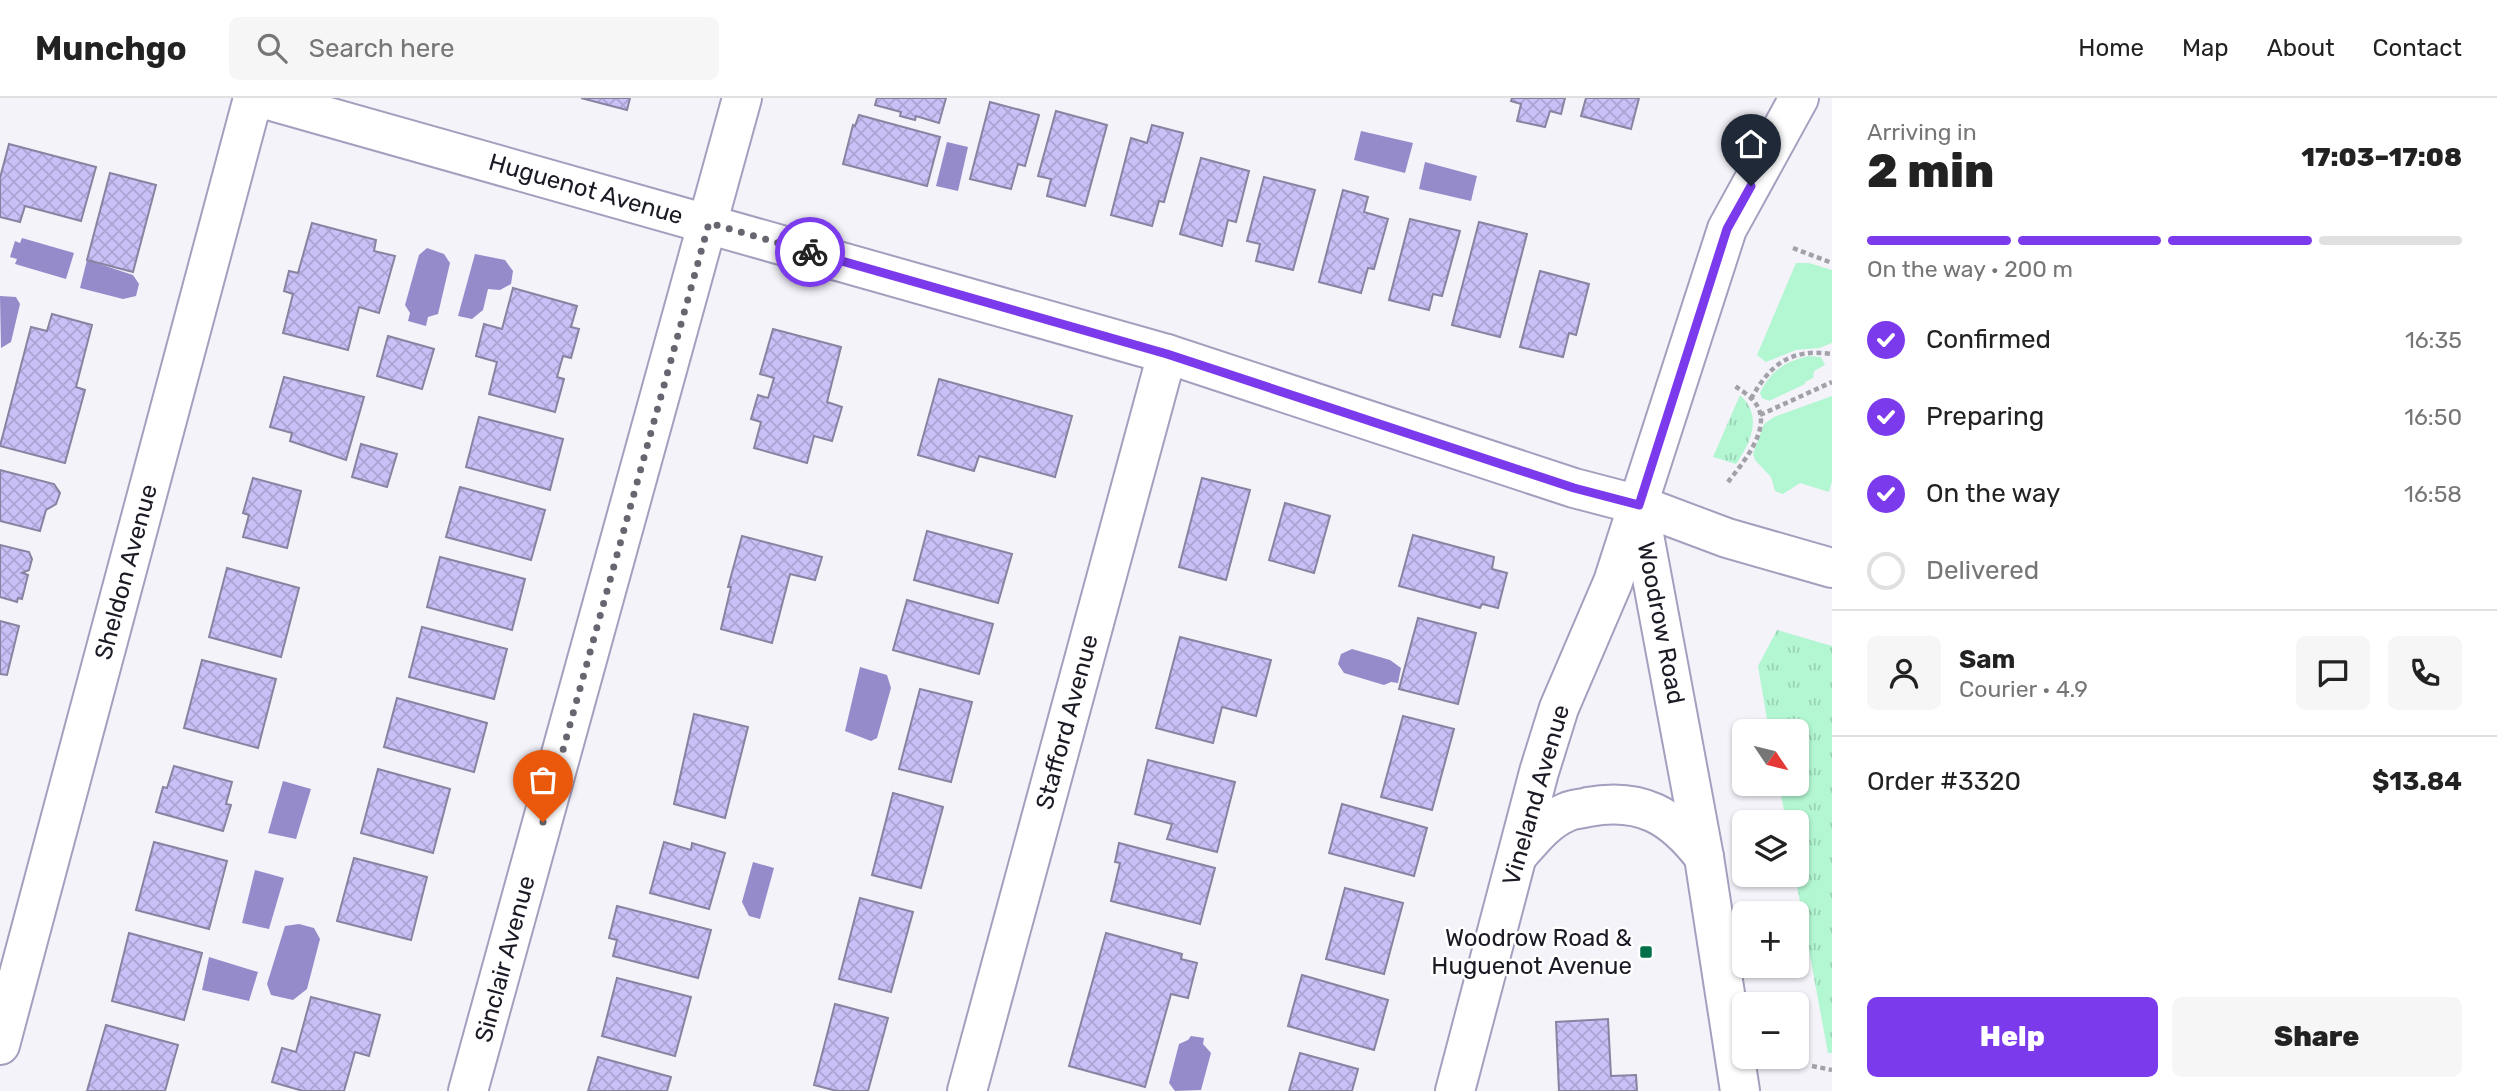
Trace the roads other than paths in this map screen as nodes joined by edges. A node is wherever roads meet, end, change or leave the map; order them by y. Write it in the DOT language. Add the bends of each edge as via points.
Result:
graph roads {
  1 [pos="253,98"];
  2 [pos="261,98"];
  3 [pos="742,98"];
  4 [pos="1799,98"];
  5 [pos="709,223"];
  6 [pos="1167,354"];
  7 [pos="1639,505"];
  8 [pos="1832,568"];
  9 [pos="1519,854"];
  10 [pos="1703,857"];
  11 [pos="0,1045"];
  12 [pos="468,1091"];
  13 [pos="967,1091"];
  14 [pos="1455,1091"];
  15 [pos="1740,1091"];
  1 -- 11 [label="street, Sheldon Avenue"];
  2 -- 5 [label="street, Huguenot Avenue"];
  3 -- 5 [label="street, Sinclair Avenue"];
  4 -- 7 [label="street, Woodrow Road" via="1727,229"];
  5 -- 6 [label="street, Huguenot Avenue"];
  5 -- 12 [label="street, Sinclair Avenue"];
  6 -- 7 [label="street, Huguenot Avenue" via="1574,488"];
  6 -- 13 [label="street, Stafford Avenue"];
  7 -- 8 [label="street, Huguenot Avenue" via="1727,538"];
  7 -- 9 [label="street, Vineland Avenue" via="1608,594 1559,708"];
  7 -- 10 [label="street, Woodrow Road"];
  9 -- 10 [label="street" via="1541,829 1567,811 1610,803 1635,806 1666,818 1687,835"];
  9 -- 14 [label="street, Vineland Avenue"];
  10 -- 15 [label="street, Woodrow Road"];
}
